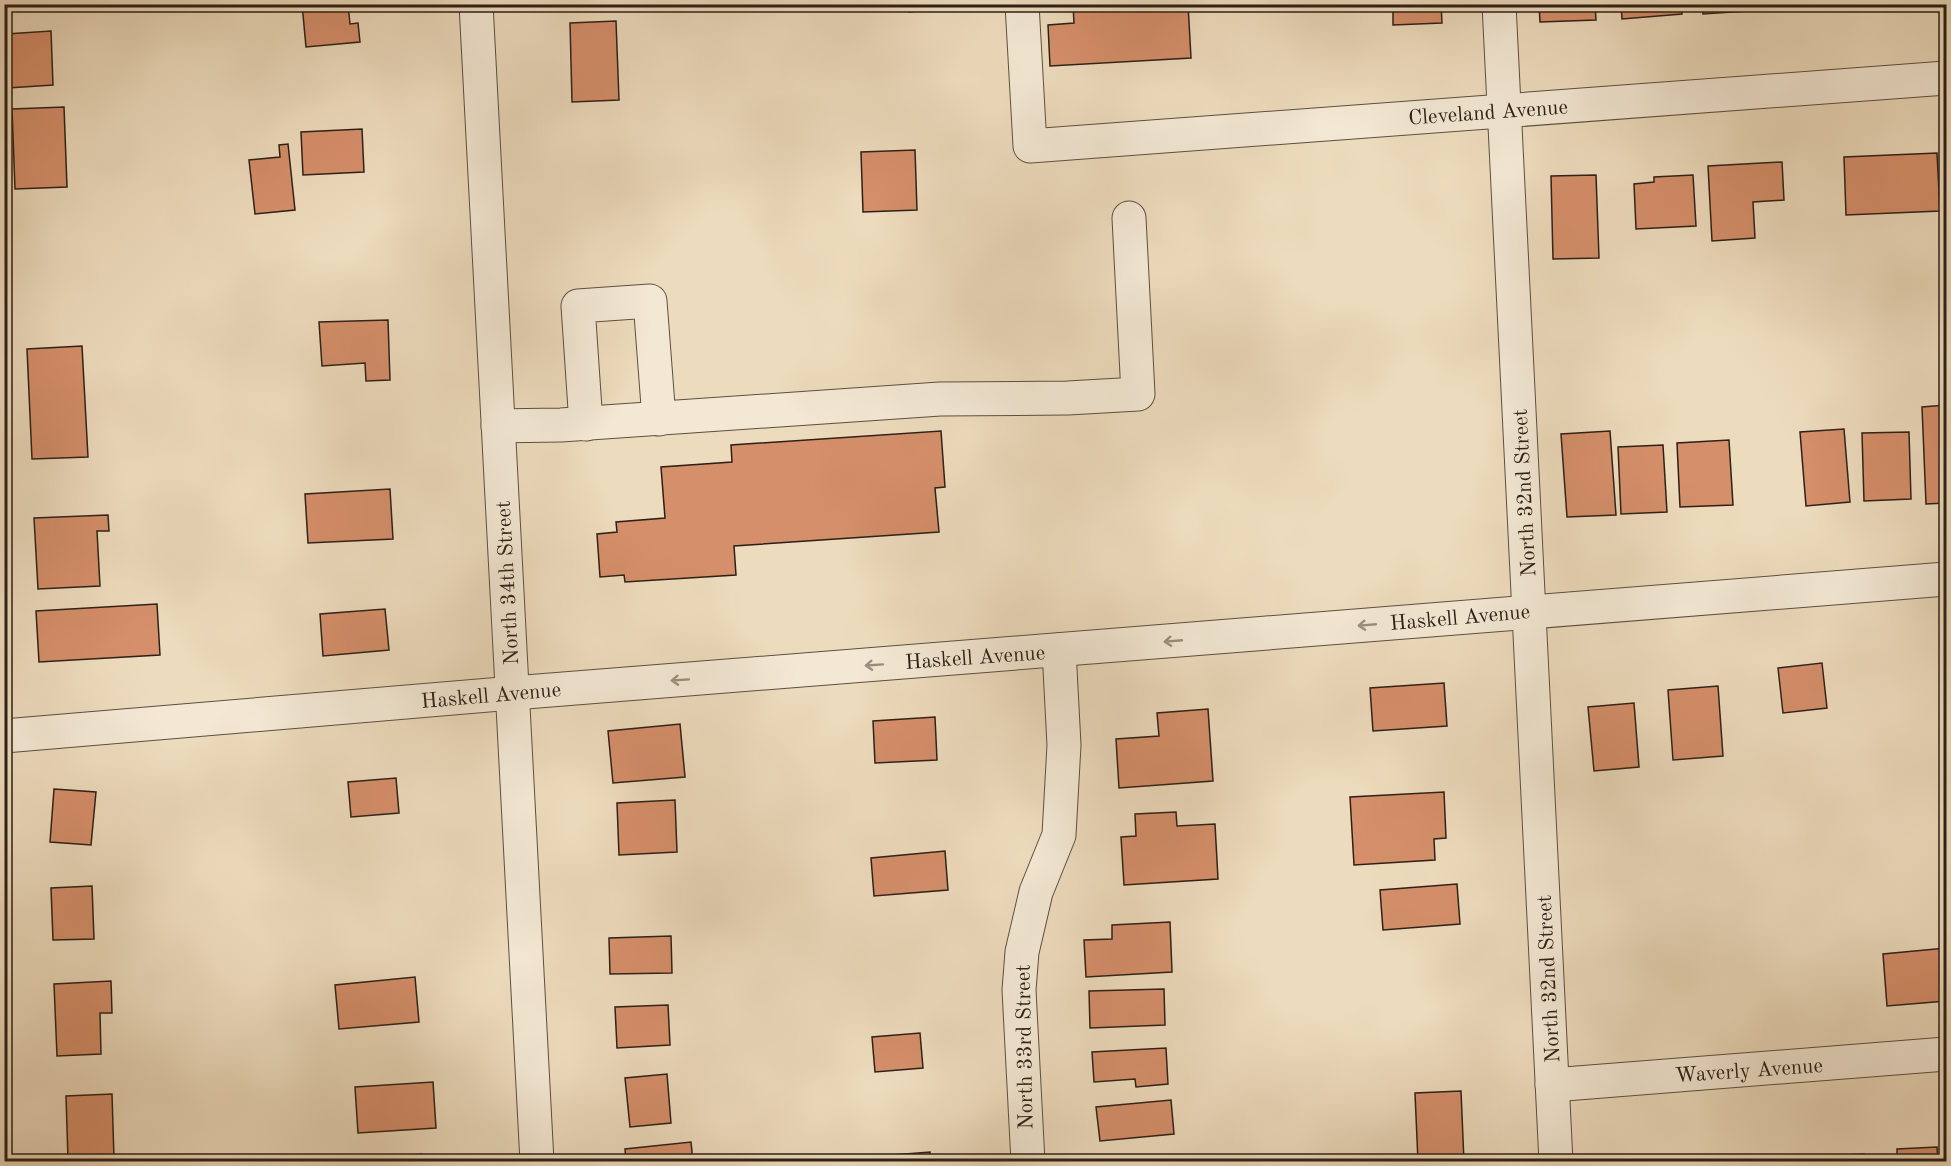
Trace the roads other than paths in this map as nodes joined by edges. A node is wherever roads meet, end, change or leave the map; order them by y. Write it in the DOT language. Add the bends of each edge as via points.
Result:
graph roads {
  1 [pos="476,4"];
  2 [pos="1022,4"];
  3 [pos="1499,4"];
  4 [pos="1947,78"];
  5 [pos="1504,111"];
  6 [pos="1128,219"];
  7 [pos="659,418"];
  8 [pos="586,424"];
  9 [pos="498,426"];
  10 [pos="1947,579"];
  11 [pos="1530,611"];
  12 [pos="1059,650"];
  13 [pos="513,693"];
  14 [pos="4,736"];
  15 [pos="1947,1054"];
  16 [pos="1552,1085"];
  17 [pos="537,1161"];
  18 [pos="1028,1161"];
  19 [pos="1556,1161"];
  1 -- 9 [label="street, North 34th Street"];
  2 -- 5 [label="street, Cleveland Avenue" via="1030,146"];
  3 -- 5 [label="street, North 32nd Street"];
  4 -- 5 [label="street, Cleveland Avenue"];
  5 -- 11 [label="street, North 32nd Street"];
  6 -- 7 [label="street" via="1138,394 940,399"];
  7 -- 8 [label="street"];
  7 -- 8 [label="street" via="650,301 578,306"];
  8 -- 9 [label="street"];
  9 -- 13 [label="street, North 34th Street"];
  10 -- 11 [label="street, Haskell Avenue"];
  11 -- 12 [label="street, Haskell Avenue, one-way"];
  11 -- 16 [label="street, North 32nd Street"];
  12 -- 13 [label="street, Haskell Avenue, one-way"];
  12 -- 18 [label="street, North 33rd Street" via="1064,745 1059,835 1036,892 1018,990"];
  13 -- 14 [label="street, Haskell Avenue"];
  13 -- 17 [label="street, North 34th Street"];
  15 -- 16 [label="street, Waverly Avenue"];
  16 -- 19 [label="street, North 32nd Street"];
}
